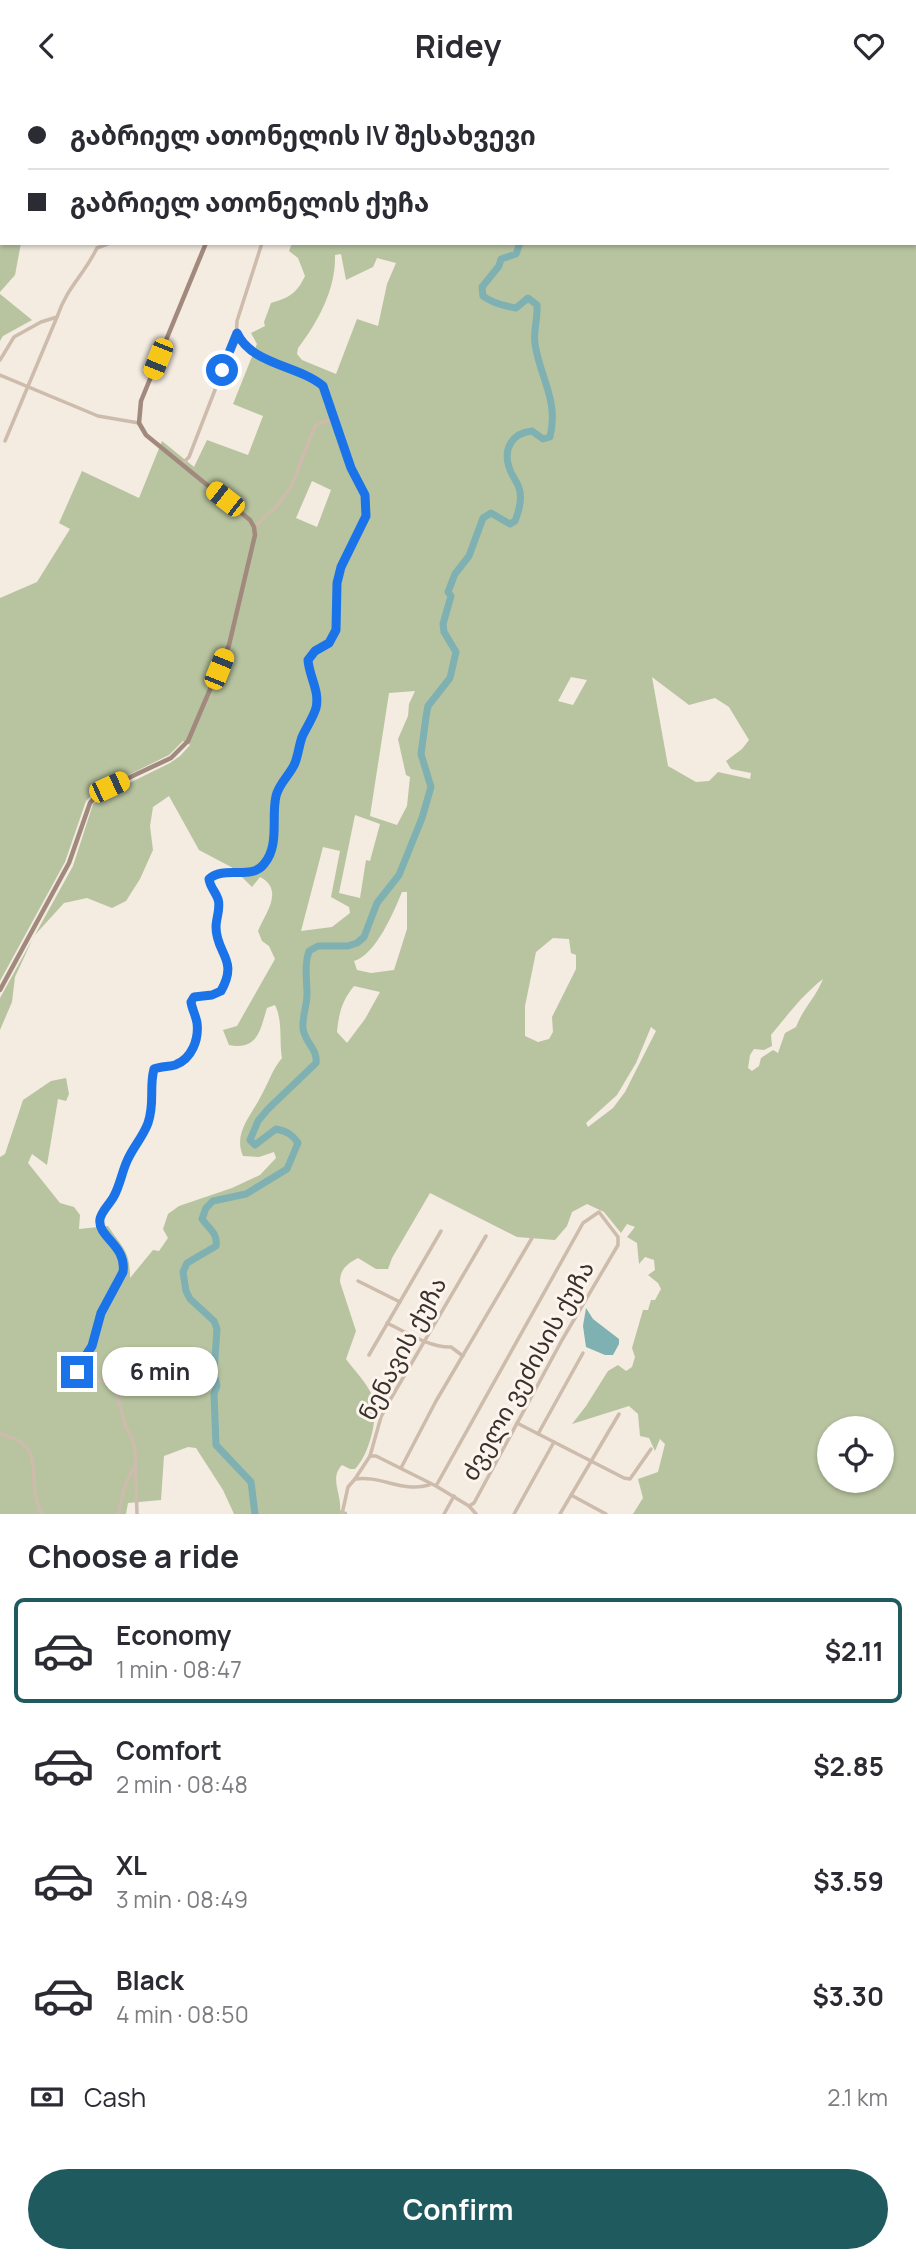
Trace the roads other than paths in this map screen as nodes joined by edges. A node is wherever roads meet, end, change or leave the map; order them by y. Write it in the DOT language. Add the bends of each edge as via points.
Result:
graph roads {
  1 [pos="105,245"];
  2 [pos="205,245"];
  3 [pos="261,245"];
  4 [pos="57,317"];
  5 [pos="237,333"];
  6 [pos="0,360"];
  7 [pos="0,375"];
  8 [pos="28,387"];
  9 [pos="335,422"];
  10 [pos="139,423"];
  11 [pos="5,441"];
  12 [pos="181,465"];
  13 [pos="254,527"];
  14 [pos="0,990"];
  15 [pos="441,1231"];
  16 [pos="486,1236"];
  17 [pos="532,1238"];
  18 [pos="358,1281"];
  19 [pos="400,1302"];
  20 [pos="387,1323"];
  21 [pos="423,1340"];
  22 [pos="583,1353"];
  23 [pos="369,1355"];
  24 [pos="463,1356"];
  25 [pos="620,1414"];
  26 [pos="517,1423"];
  27 [pos="0,1434"];
  28 [pos="538,1434"];
  29 [pos="554,1442"];
  30 [pos="651,1449"];
  31 [pos="370,1456"];
  32 [pos="591,1461"];
  33 [pos="135,1465"];
  34 [pos="401,1468"];
  35 [pos="355,1479"];
  36 [pos="430,1484"];
  37 [pos="436,1486"];
  38 [pos="571,1495"];
  39 [pos="454,1496"];
  40 [pos="470,1506"];
  41 [pos="41,1514"];
  42 [pos="118,1514"];
  43 [pos="137,1514"];
  44 [pos="342,1514"];
  45 [pos="444,1514"];
  46 [pos="476,1514"];
  47 [pos="514,1514"];
  48 [pos="560,1514"];
  49 [pos="606,1514"];
  1 -- 4 [label="street" via="97,248 66,293"];
  2 -- 10 [label="street" via="141,401"];
  3 -- 5 [label="street"];
  4 -- 6 [label="street" via="14,337"];
  4 -- 8 [label="street"];
  5 -- 9 [label="street" via="245,346 323,386"];
  5 -- 12 [label="street" via="189,457"];
  7 -- 8 [label="street"];
  8 -- 10 [label="street" via="106,419"];
  8 -- 11 [label="street"];
  9 -- 13 [label="street" via="316,426 291,488"];
  9 -- 33 [label="street" via="365,495 366,516 341,567 336,630 329,643 308,660 316,706 294,765 276,795 269,858 252,872 214,874 209,879 219,903 216,927 228,964 225,984 221,991 194,997 191,1002 197,1024 191,1053 173,1066 154,1069 147,1125 100,1217 103,1231 120,1250 123,1272 77,1372 110,1383 116,1390 132,1438"];
  10 -- 12 [label="street" via="146,435"];
  12 -- 13 [label="street"];
  13 -- 14 [label="street" via="229,645 188,741 171,758 109,787 90,803 69,863"];
  15 -- 19 [label="street"];
  16 -- 21 [label="street, ნენავის ქუჩა"];
  17 -- 24 [label="street"];
  18 -- 19 [label="street"];
  19 -- 20 [label="street"];
  20 -- 21 [label="street"];
  20 -- 23 [label="street"];
  21 -- 24 [label="street" via="451,1347"];
  21 -- 31 [label="street, ნენავის ქუჩა" via="381,1417"];
  22 -- 28 [label="street"];
  24 -- 34 [label="street"];
  25 -- 32 [label="street"];
  26 -- 28 [label="street"];
  26 -- 37 [label="street, ძველი ვეძისის ქუჩა" via="618,1245 618,1237 599,1212 583,1223"];
  26 -- 40 [label="street, ძველი ვეძისის ქუჩა"];
  27 -- 41 [label="street" via="20,1440 31,1454"];
  28 -- 29 [label="street"];
  29 -- 32 [label="street"];
  29 -- 47 [label="street"];
  30 -- 32 [label="street" via="630,1479"];
  31 -- 34 [label="street, ძველი ვეძისის ქუჩა"];
  31 -- 35 [label="street, ნენავის ქუჩა"];
  32 -- 38 [label="street"];
  33 -- 42 [label="street"];
  33 -- 43 [label="street"];
  34 -- 36 [label="street, ძველი ვეძისის ქუჩა"];
  35 -- 36 [label="street, ძველი ვეძისის ქუჩა" via="410,1487"];
  35 -- 44 [label="street" via="348,1487"];
  36 -- 37 [label="street, ძველი ვეძისის ქუჩა"];
  37 -- 39 [label="street, ძველი ვეძისის ქუჩა"];
  38 -- 48 [label="street"];
  38 -- 49 [label="street"];
  39 -- 40 [label="street, ძველი ვეძისის ქუჩა"];
  39 -- 45 [label="street"];
  40 -- 46 [label="street"];
}
